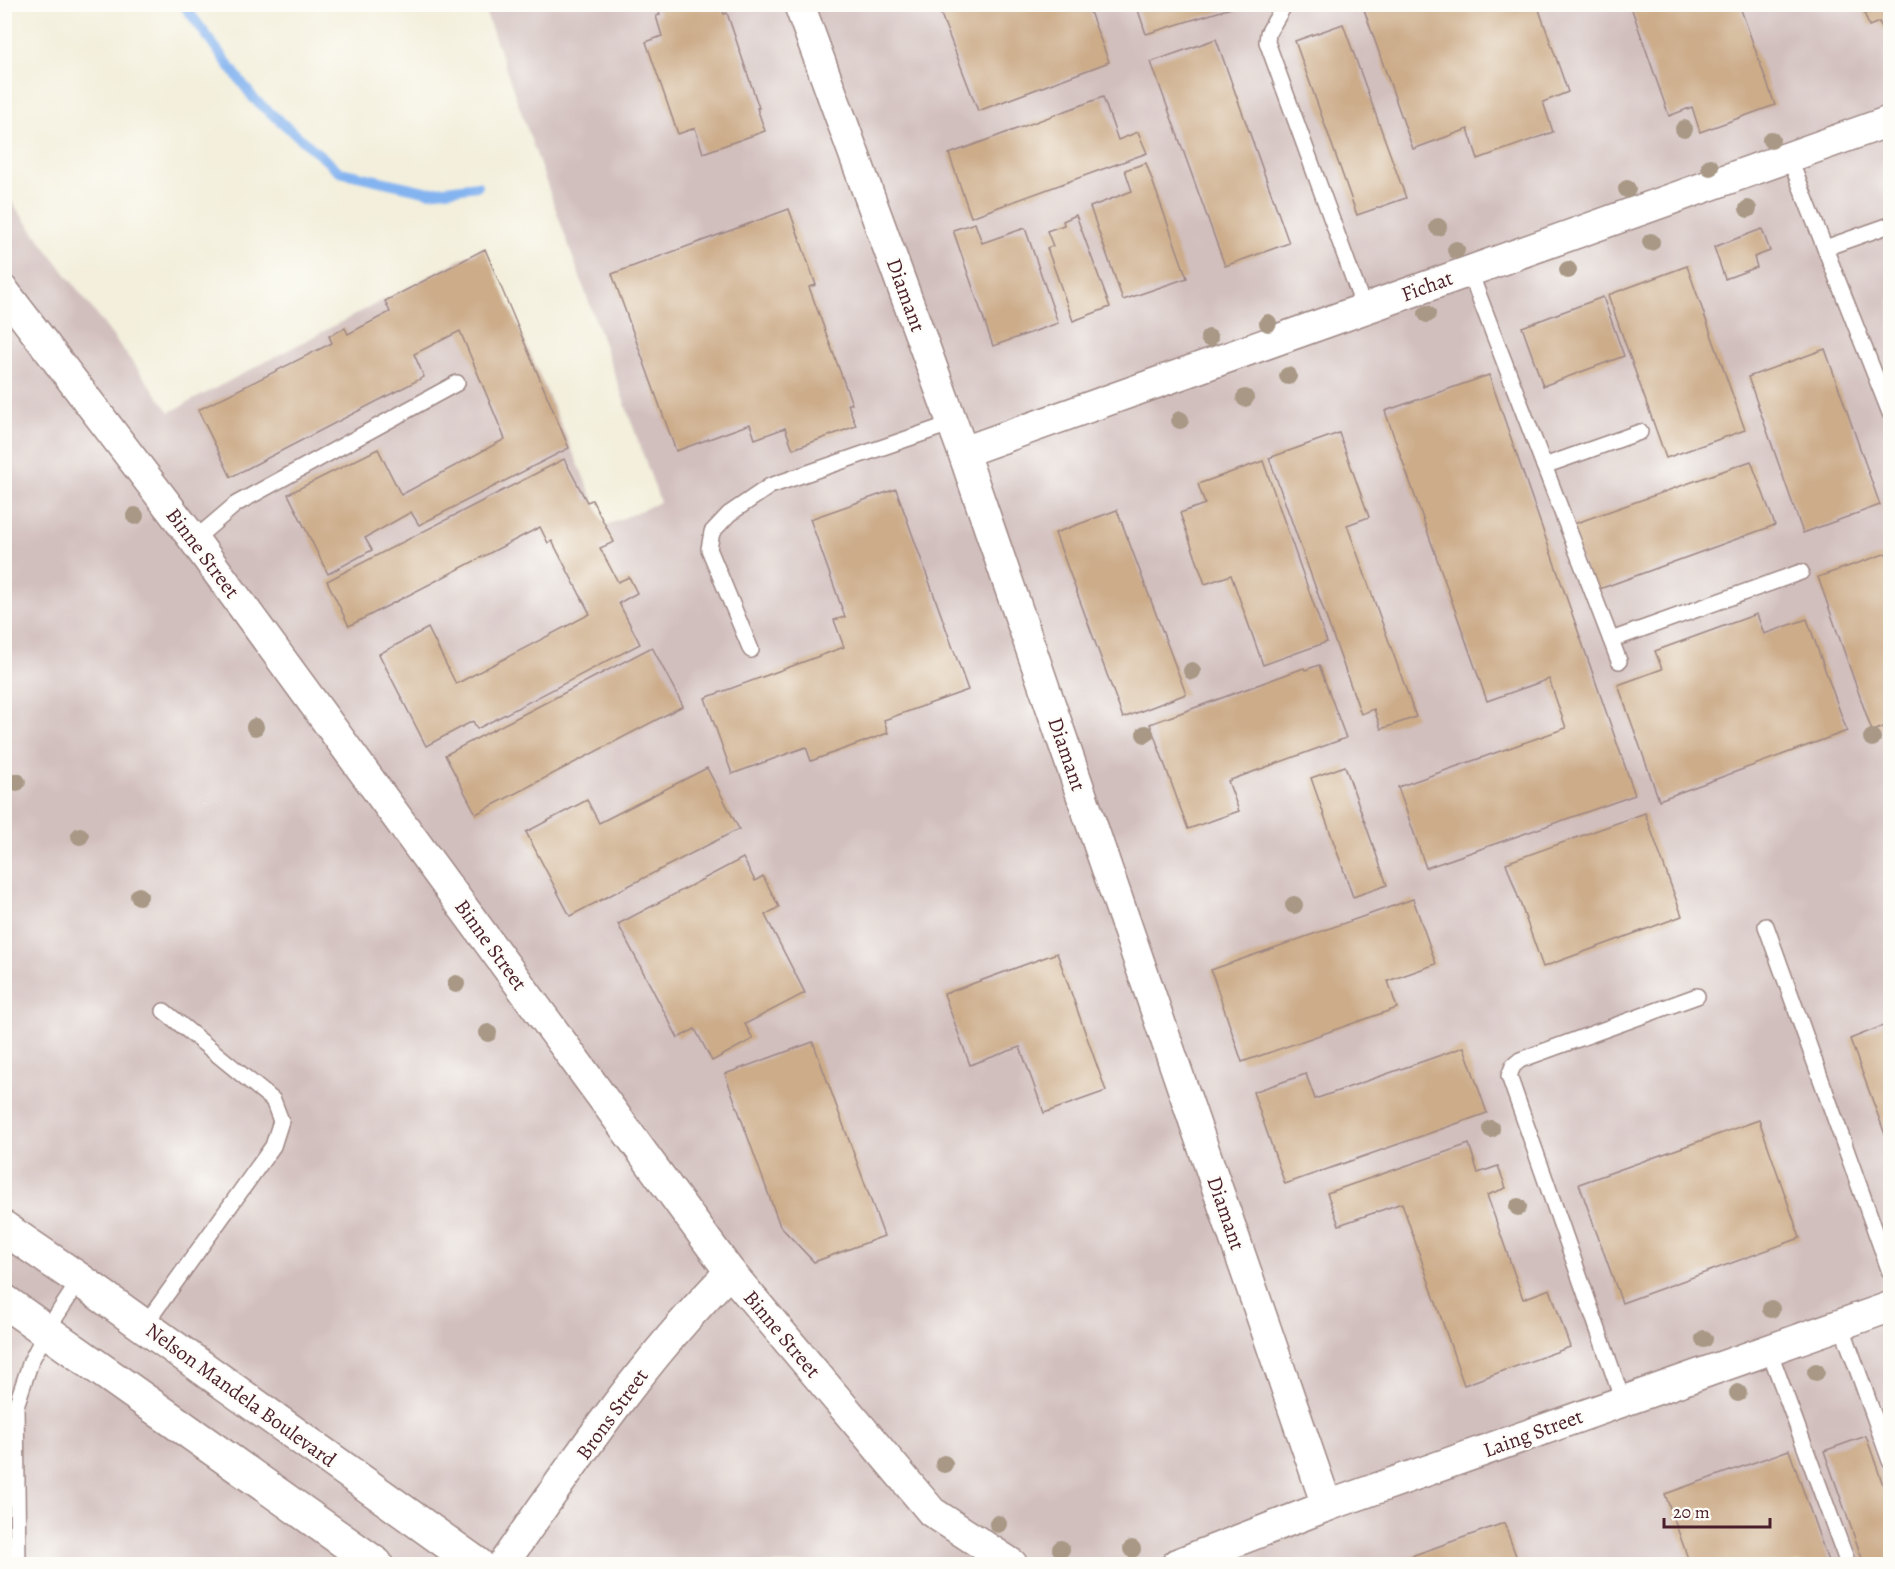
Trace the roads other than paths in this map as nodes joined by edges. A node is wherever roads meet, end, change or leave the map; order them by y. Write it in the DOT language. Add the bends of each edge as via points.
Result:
graph roads {
  1 [pos="799,4"];
  2 [pos="1285,4"];
  3 [pos="1890,121"];
  4 [pos="1789,158"];
  5 [pos="1890,225"];
  6 [pos="1825,248"];
  7 [pos="1469,270"];
  8 [pos="4,291"];
  9 [pos="1364,308"];
  10 [pos="458,383"];
  11 [pos="1890,413"];
  12 [pos="953,423"];
  13 [pos="1640,432"];
  14 [pos="963,452"];
  15 [pos="1544,465"];
  16 [pos="194,540"];
  17 [pos="1801,572"];
  18 [pos="1611,640"];
  19 [pos="751,650"];
  20 [pos="1619,661"];
  21 [pos="1766,926"];
  22 [pos="1697,996"];
  23 [pos="164,1011"];
  24 [pos="4,1228"];
  25 [pos="730,1272"];
  26 [pos="1890,1272"];
  27 [pos="80,1280"];
  28 [pos="4,1301"];
  29 [pos="1890,1307"];
  30 [pos="1841,1324"];
  31 [pos="144,1326"];
  32 [pos="47,1330"];
  33 [pos="1769,1350"];
  34 [pos="1623,1401"];
  35 [pos="1890,1461"];
  36 [pos="1327,1506"];
  37 [pos="18,1564"];
  38 [pos="376,1564"];
  39 [pos="477,1564"];
  40 [pos="503,1564"];
  41 [pos="1012,1564"];
  42 [pos="1177,1564"];
  43 [pos="1848,1564"];
  1 -- 12 [label="street, Diamant"];
  2 -- 9 [label="lane" via="1267,42"];
  3 -- 4 [label="street, Fichat"];
  4 -- 6 [label="lane"];
  4 -- 7 [label="street, Fichat"];
  5 -- 6 [label="lane"];
  6 -- 11 [label="lane"];
  7 -- 9 [label="street, Fichat"];
  7 -- 15 [label="lane"];
  8 -- 16 [label="street, Binne Street"];
  9 -- 14 [label="street, Fichat"];
  10 -- 16 [label="lane" via="236,504"];
  12 -- 14 [label="street, Diamant"];
  12 -- 19 [label="lane" via="770,486 729,514 712,532 709,549"];
  13 -- 15 [label="lane"];
  14 -- 36 [label="street, Diamant"];
  15 -- 18 [label="lane"];
  16 -- 25 [label="street, Binne Street"];
  17 -- 18 [label="lane"];
  18 -- 20 [label="lane"];
  21 -- 26 [label="lane"];
  22 -- 34 [label="lane" via="1520,1060 1509,1076"];
  23 -- 31 [label="lane" via="273,1100 281,1121 273,1146"];
  24 -- 27 [label="street, Nelson Mandela Boulevard"];
  25 -- 40 [label="street, Brons Street" via="635,1380"];
  25 -- 41 [label="street, Binne Street" via="932,1512"];
  27 -- 31 [label="street, Nelson Mandela Boulevard"];
  27 -- 32 [label="lane"];
  28 -- 32 [label="street"];
  29 -- 30 [label="street, Laing Street"];
  30 -- 33 [label="street, Laing Street"];
  30 -- 35 [label="lane"];
  31 -- 39 [label="street, Nelson Mandela Boulevard"];
  32 -- 37 [label="lane" via="31,1361 16,1406"];
  32 -- 38 [label="street"];
  33 -- 34 [label="street, Laing Street"];
  33 -- 43 [label="lane"];
  34 -- 36 [label="street, Laing Street"];
  36 -- 42 [label="street, Laing Street"];
}
